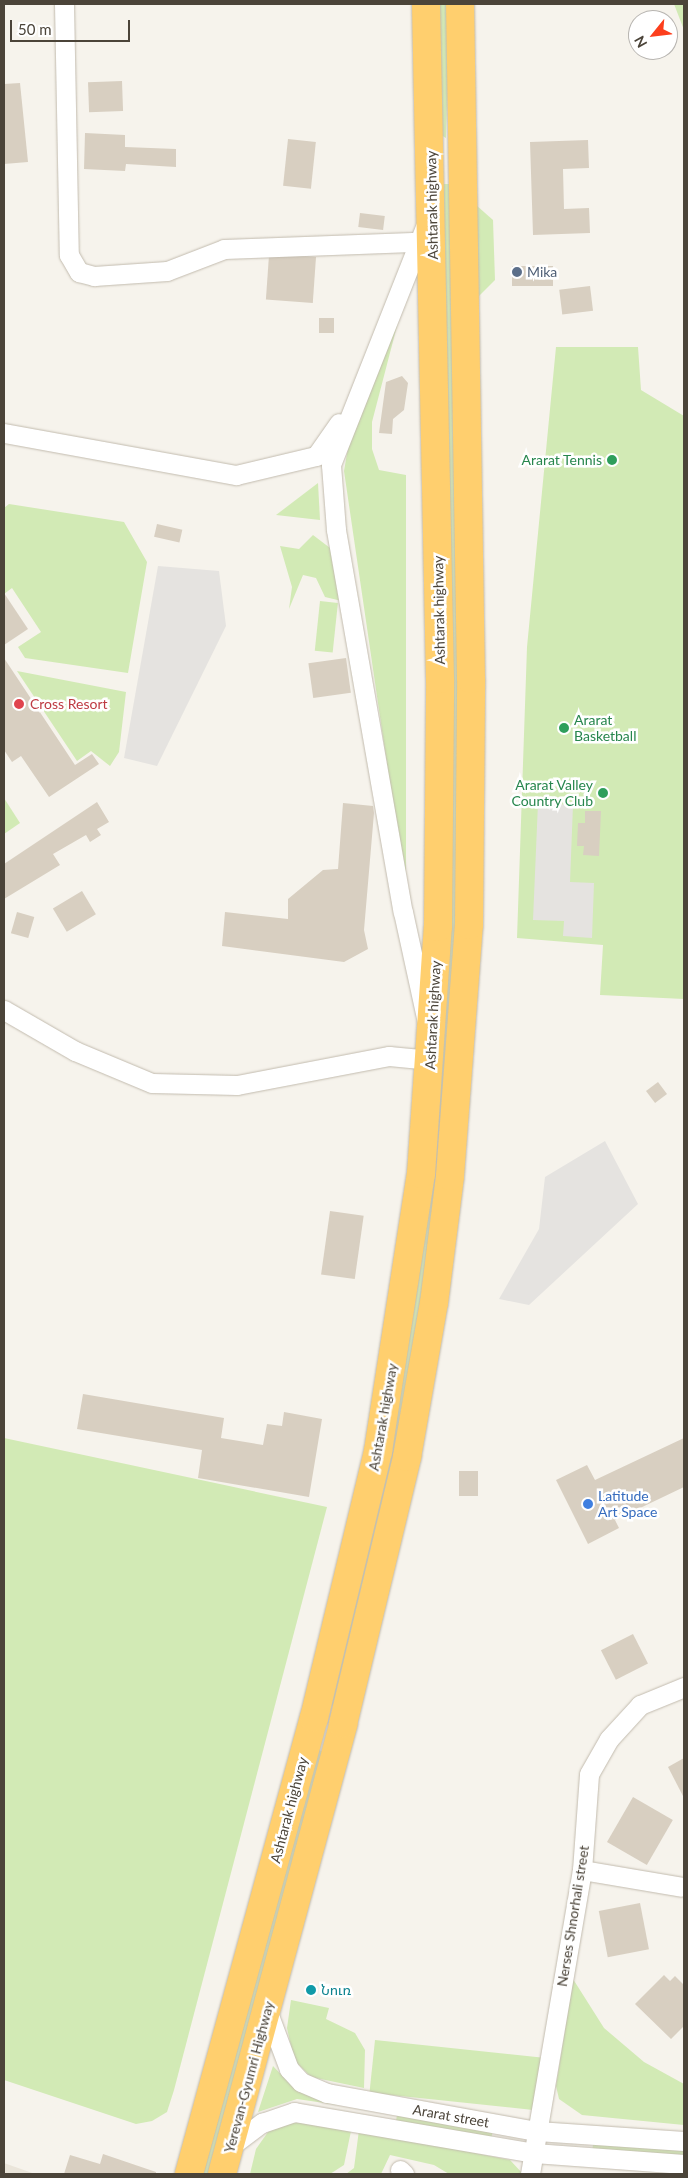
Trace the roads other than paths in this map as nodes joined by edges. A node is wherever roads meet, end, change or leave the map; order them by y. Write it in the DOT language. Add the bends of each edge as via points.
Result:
graph roads {
  1 [pos="64,4"];
  2 [pos="426,4"];
  3 [pos="460,4"];
  4 [pos="462,150"];
  5 [pos="431,152"];
  6 [pos="433,207"];
  7 [pos="419,242"];
  8 [pos="357,398"];
  9 [pos="4,433"];
  10 [pos="4,1010"];
  11 [pos="432,1032"];
  12 [pos="431,1060"];
  13 [pos="684,1687"];
  14 [pos="314,1718"];
  15 [pos="343,1724"];
  16 [pos="582,1870"];
  17 [pos="684,1890"];
  18 [pos="267,2010"];
  19 [pos="537,2131"];
  20 [pos="684,2141"];
  21 [pos="231,2146"];
  22 [pos="534,2153"];
  23 [pos="684,2164"];
  24 [pos="189,2174"];
  25 [pos="222,2174"];
  26 [pos="530,2174"];
  1 -- 7 [label="street" via="69,255 80,272 94,276 167,271 224,249"];
  2 -- 5 [label="highway, Ashtarak highway"];
  3 -- 4 [label="highway"];
  4 -- 5 [label="highway"];
  4 -- 15 [label="highway" via="471,678 469,925 461,1059 444,1238 407,1457"];
  5 -- 6 [label="highway, Ashtarak highway"];
  6 -- 7 [label="street"];
  6 -- 11 [label="highway, Ashtarak highway" via="440,688"];
  7 -- 8 [label="street"];
  8 -- 9 [label="street" via="316,456 236,475"];
  8 -- 11 [label="street" via="330,465 336,530 419,998"];
  10 -- 12 [label="street" via="75,1051 152,1083 236,1085 389,1056"];
  11 -- 12 [label="highway, Ashtarak highway"];
  12 -- 14 [label="highway, Ashtarak highway" via="407,1280 378,1451"];
  13 -- 16 [label="street, Nerses Shnorhali street" via="640,1705 609,1739 593,1767"];
  14 -- 15 [label="highway"];
  14 -- 24 [label="highway, Ashtarak highway"];
  15 -- 18 [label="highway, Yerevan-Gyumri Highway"];
  16 -- 17 [label="street"];
  16 -- 19 [label="street, Nerses Shnorhali street"];
  18 -- 19 [label="street, Ararat street" via="289,2069 312,2088"];
  18 -- 21 [label="highway, Yerevan-Gyumri Highway"];
  19 -- 20 [label="street, Ararat street"];
  19 -- 22 [label="street, Nerses Shnorhali street"];
  21 -- 22 [label="street, Ararat street" via="262,2122 294,2112"];
  21 -- 25 [label="highway, Yerevan-Gyumri Highway"];
  22 -- 23 [label="street, Ararat street"];
  22 -- 26 [label="street, Nerses Shnorhali street"];
}
